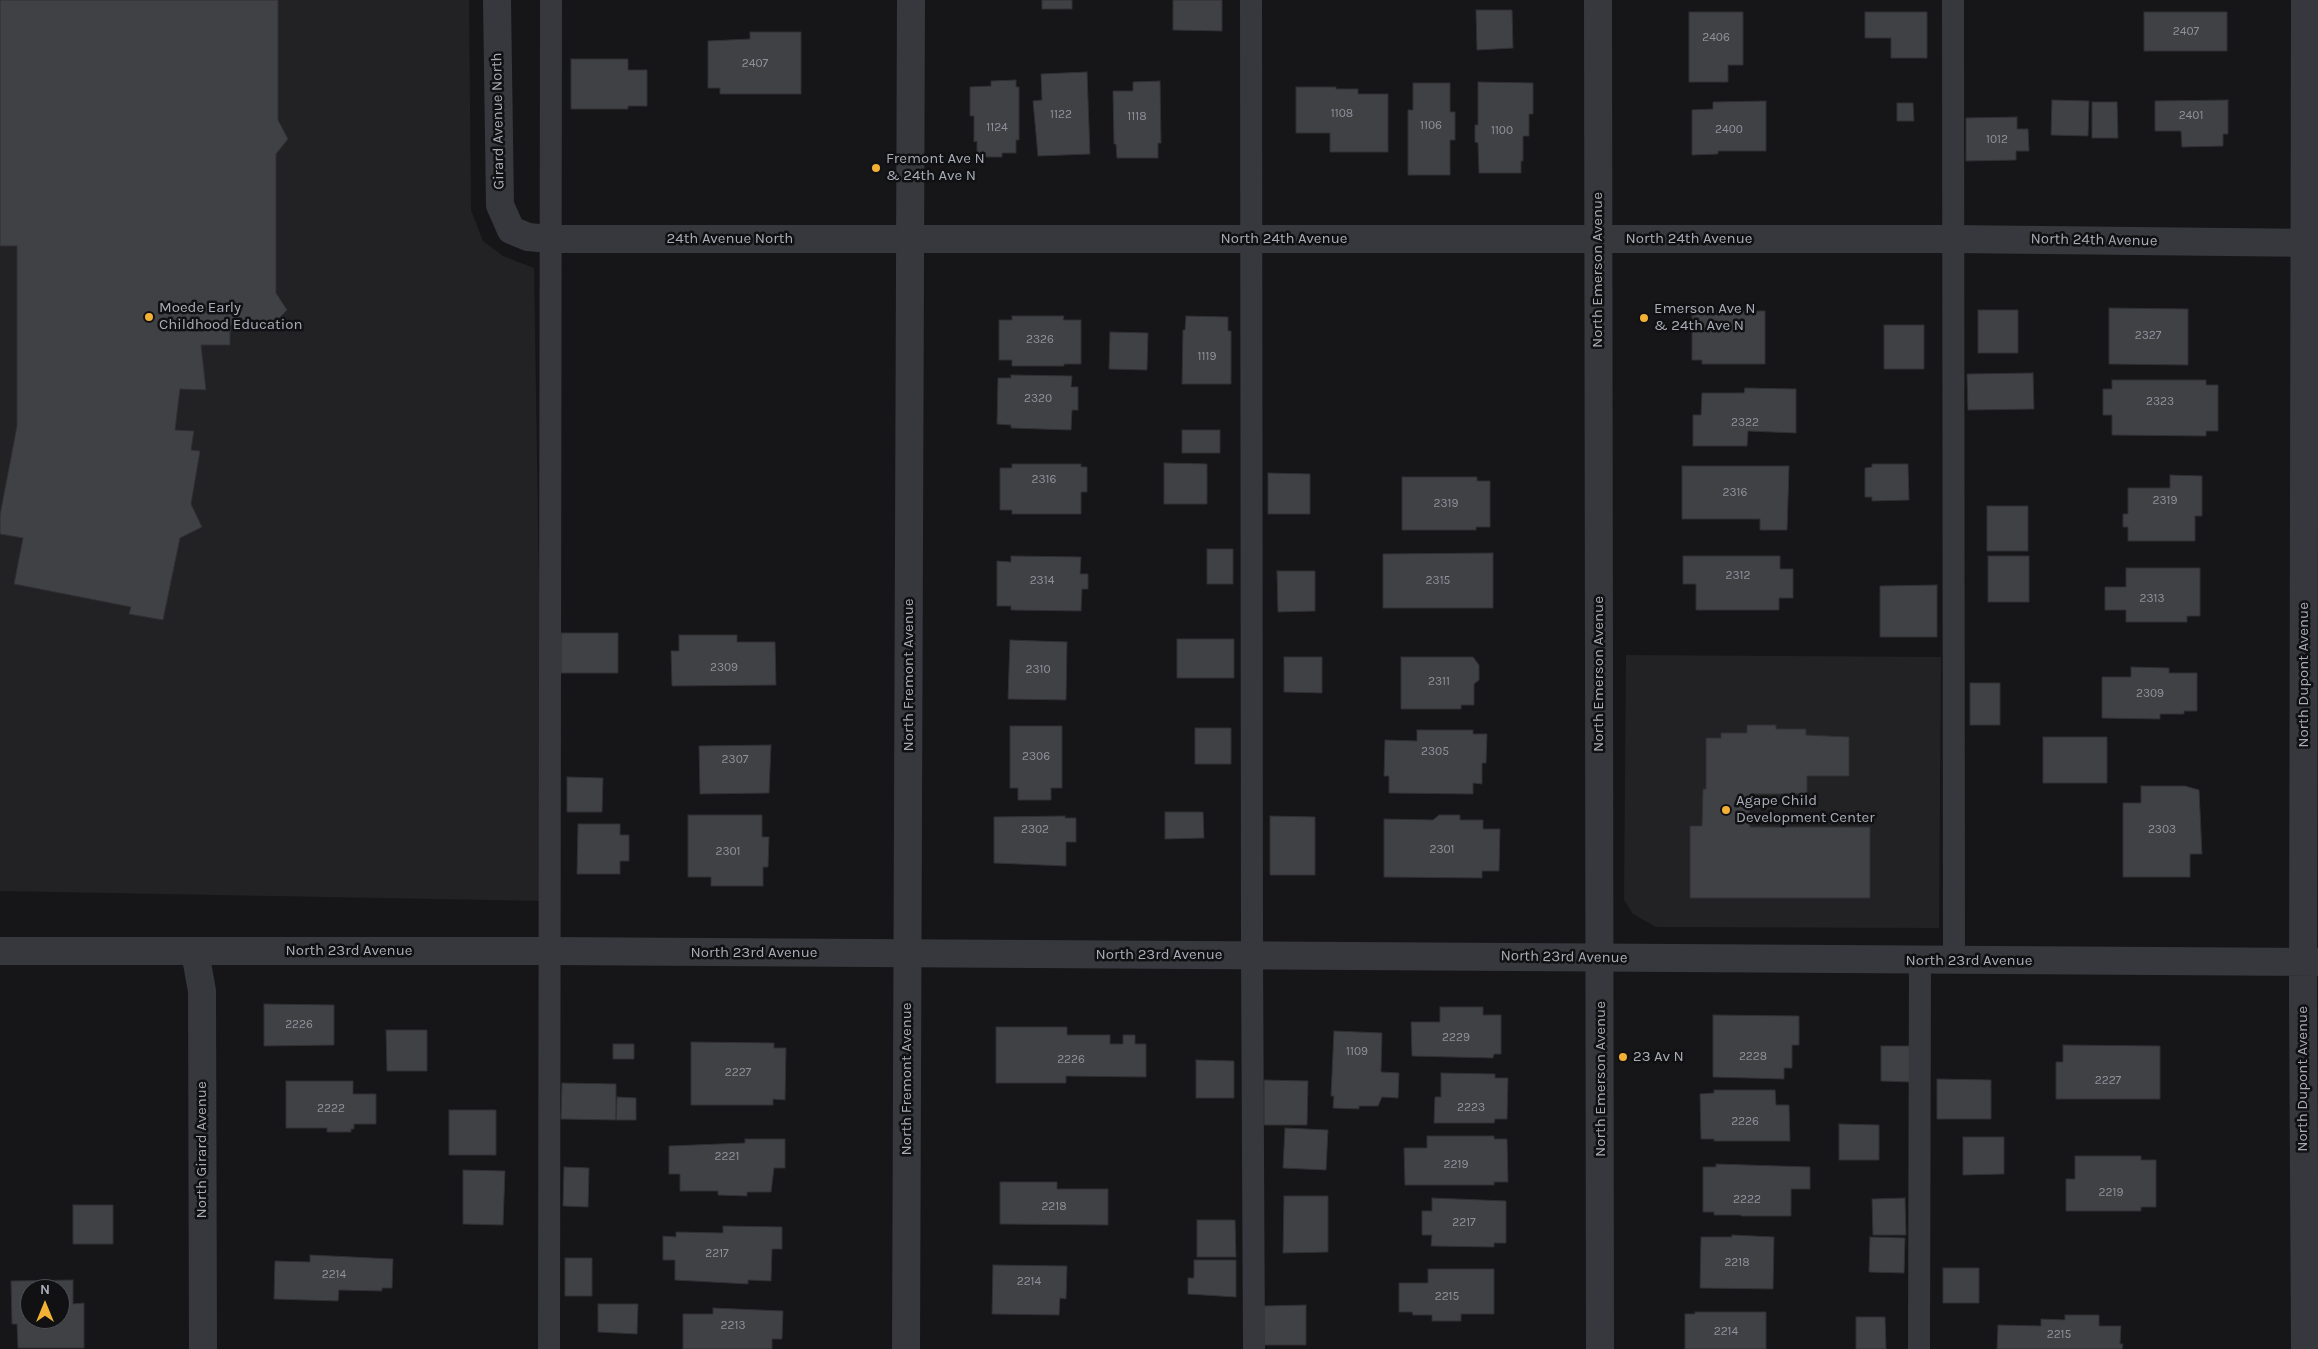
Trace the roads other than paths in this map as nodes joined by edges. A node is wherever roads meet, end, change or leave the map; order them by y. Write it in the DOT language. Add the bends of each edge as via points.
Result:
graph roads {
  1 [pos="497,0"];
  2 [pos="551,0"];
  3 [pos="911,0"];
  4 [pos="1251,0"];
  5 [pos="1598,0"];
  6 [pos="1953,0"];
  7 [pos="2305,0"];
  8 [pos="910,238"];
  9 [pos="550,239"];
  10 [pos="1251,239"];
  11 [pos="1597,239"];
  12 [pos="1952,239"];
  13 [pos="2312,243"];
  14 [pos="0,951"];
  15 [pos="549,951"];
  16 [pos="195,952"];
  17 [pos="907,954"];
  18 [pos="1252,955"];
  19 [pos="1600,958"];
  20 [pos="1920,960"];
  21 [pos="1954,961"];
  22 [pos="2310,962"];
  23 [pos="203,1349"];
  24 [pos="549,1349"];
  25 [pos="906,1349"];
  26 [pos="1254,1349"];
  27 [pos="1600,1349"];
  28 [pos="1919,1349"];
  29 [pos="2305,1349"];
  1 -- 9 [label="street, Girard Avenue North" via="500,205 511,230 528,237"];
  2 -- 9 [label="lane"];
  3 -- 8 [label="street, North Fremont Avenue"];
  4 -- 10 [label="lane"];
  5 -- 11 [label="street, North Emerson Avenue"];
  6 -- 12 [label="lane"];
  7 -- 13 [label="street, North Dupont Avenue"];
  8 -- 9 [label="street, 24th Avenue North"];
  8 -- 10 [label="street, North 24th Avenue"];
  8 -- 17 [label="street, North Fremont Avenue"];
  9 -- 15 [label="lane"];
  10 -- 11 [label="street, North 24th Avenue"];
  10 -- 18 [label="lane"];
  11 -- 12 [label="street, North 24th Avenue"];
  11 -- 19 [label="street, North Emerson Avenue"];
  12 -- 13 [label="street, North 24th Avenue"];
  12 -- 21 [label="lane"];
  13 -- 22 [label="street, North Dupont Avenue"];
  14 -- 16 [label="street, North 23rd Avenue"];
  15 -- 16 [label="street, North 23rd Avenue"];
  15 -- 17 [label="street, North 23rd Avenue"];
  15 -- 24 [label="lane"];
  16 -- 23 [label="street, North Girard Avenue" via="202,991"];
  17 -- 18 [label="street, North 23rd Avenue"];
  17 -- 25 [label="street, North Fremont Avenue"];
  18 -- 19 [label="street, North 23rd Avenue"];
  18 -- 26 [label="lane"];
  19 -- 20 [label="street, North 23rd Avenue"];
  19 -- 27 [label="street, North Emerson Avenue"];
  20 -- 21 [label="street, North 23rd Avenue"];
  20 -- 28 [label="lane"];
  21 -- 22 [label="street, North 23rd Avenue"];
  22 -- 29 [label="street, North Dupont Avenue"];
}
